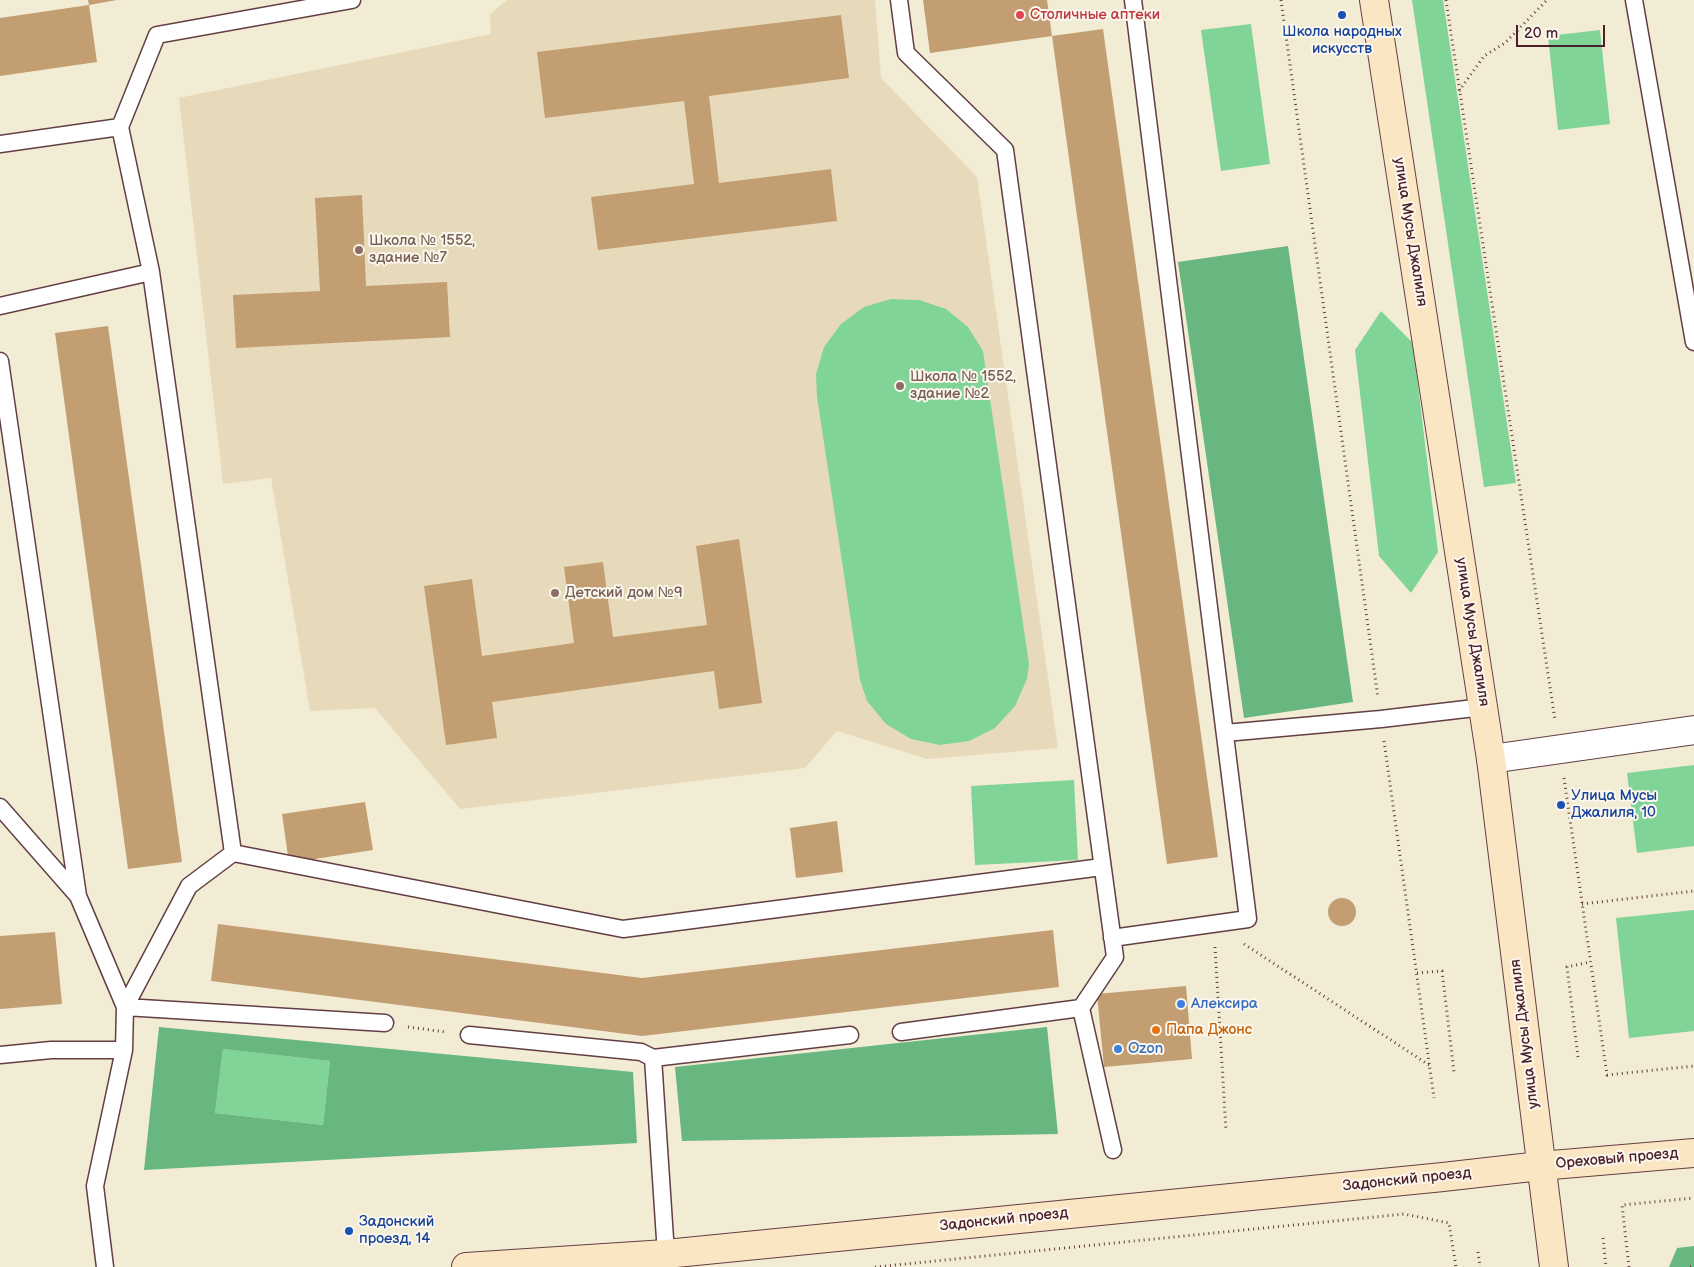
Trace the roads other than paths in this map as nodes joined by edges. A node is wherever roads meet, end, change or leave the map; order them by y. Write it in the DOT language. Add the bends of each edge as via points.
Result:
graph roads {
  1 [pos="352,0"];
  2 [pos="899,0"];
  3 [pos="1132,0"];
  4 [pos="1374,0"];
  5 [pos="1634,0"];
  6 [pos="120,127"];
  7 [pos="0,144"];
  8 [pos="151,272"];
  9 [pos="0,306"];
  10 [pos="1694,342"];
  11 [pos="0,361"];
  12 [pos="1483,707"];
  13 [pos="1694,730"];
  14 [pos="1225,733"];
  15 [pos="1491,759"];
  16 [pos="0,807"];
  17 [pos="233,853"];
  18 [pos="1102,867"];
  19 [pos="78,896"];
  20 [pos="1112,938"];
  21 [pos="125,1007"];
  22 [pos="1081,1008"];
  23 [pos="385,1023"];
  24 [pos="901,1032"];
  25 [pos="468,1035"];
  26 [pos="850,1035"];
  27 [pos="124,1050"];
  28 [pos="0,1056"];
  29 [pos="653,1058"];
  30 [pos="1113,1150"];
  31 [pos="1694,1153"];
  32 [pos="1540,1166"];
  33 [pos="666,1254"];
  34 [pos="105,1267"];
  35 [pos="466,1267"];
  36 [pos="1554,1267"];
  1 -- 6 [label="lane" via="157,35"];
  2 -- 18 [label="lane" via="906,53 1004,150"];
  3 -- 14 [label="lane"];
  4 -- 12 [label="main road, улица Мусы Джалиля"];
  5 -- 10 [label="lane"];
  6 -- 7 [label="lane"];
  6 -- 8 [label="lane"];
  8 -- 9 [label="lane"];
  8 -- 17 [label="lane"];
  11 -- 19 [label="lane"];
  12 -- 14 [label="lane"];
  12 -- 15 [label="main road, улица Мусы Джалиля"];
  13 -- 15 [label="street"];
  14 -- 20 [label="lane" via="1248,919"];
  15 -- 32 [label="main road, улица Мусы Джалиля"];
  16 -- 19 [label="lane"];
  17 -- 18 [label="lane" via="623,929"];
  17 -- 21 [label="lane" via="189,886"];
  18 -- 20 [label="lane"];
  19 -- 21 [label="lane"];
  20 -- 22 [label="lane" via="1115,957"];
  21 -- 23 [label="lane"];
  21 -- 27 [label="lane"];
  22 -- 24 [label="lane"];
  22 -- 30 [label="lane"];
  25 -- 29 [label="lane" via="641,1052"];
  26 -- 29 [label="lane"];
  27 -- 28 [label="lane" via="51,1050"];
  27 -- 34 [label="lane" via="95,1186"];
  29 -- 33 [label="lane"];
  31 -- 32 [label="main road, Ореховый проезд"];
  32 -- 33 [label="main road, Задонский проезд"];
  32 -- 36 [label="main road, улица Мусы Джалиля"];
  33 -- 35 [label="main road, Задонский проезд"];
}
